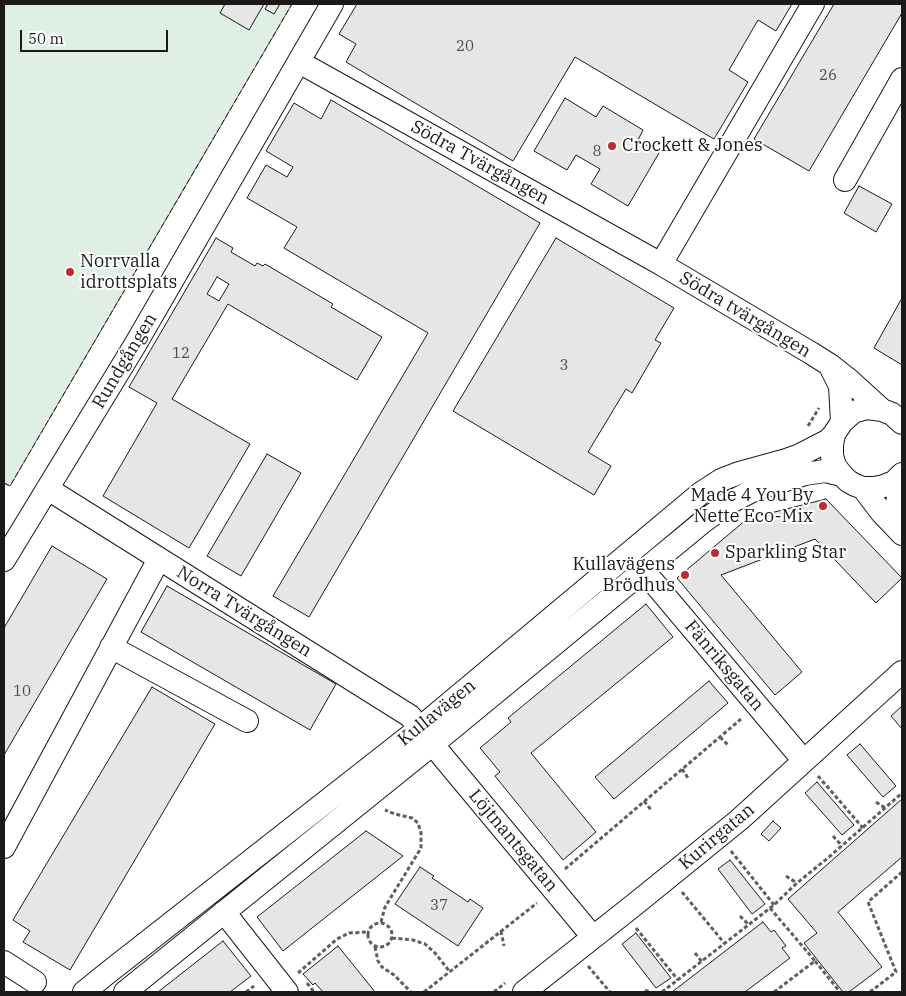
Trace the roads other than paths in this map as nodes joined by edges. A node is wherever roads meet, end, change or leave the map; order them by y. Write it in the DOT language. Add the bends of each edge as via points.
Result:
graph roads {
  1 [pos="332,4"];
  2 [pos="813,4"];
  3 [pos="299,62"];
  4 [pos="902,79"];
  5 [pos="845,180"];
  6 [pos="661,264"];
  7 [pos="830,365"];
  8 [pos="897,418"];
  9 [pos="838,428"];
  10 [pos="803,464"];
  11 [pos="902,474"];
  12 [pos="842,475"];
  13 [pos="863,488"];
  14 [pos="48,489"];
  15 [pos="901,532"];
  16 [pos="159,559"];
  17 [pos="4,560"];
  18 [pos="644,571"];
  19 [pos="111,648"];
  20 [pos="902,672"];
  21 [pos="247,721"];
  22 [pos="427,736"];
  23 [pos="804,761"];
  24 [pos="4,847"];
  25 [pos="224,912"];
  26 [pos="585,944"];
  27 [pos="4,962"];
  28 [pos="35,982"];
  29 [pos="84,992"];
  30 [pos="125,992"];
  31 [pos="287,992"];
  32 [pos="524,992"];
  1 -- 3 [label="street, Rundgången"];
  2 -- 6 [label="street"];
  3 -- 6 [label="street, Södra Tvärgången"];
  3 -- 14 [label="street, Rundgången"];
  4 -- 5 [label="street"];
  6 -- 7 [label="street, Södra tvärgången"];
  7 -- 8 [label="street, Södra tvärgången"];
  7 -- 9 [label="street, Södra tvärgången" via="840,386"];
  8 -- 9 [label="street" via="868,408 853,412"];
  9 -- 10 [label="street"];
  9 -- 12 [label="street, Södra tvärgången" via="832,456"];
  10 -- 12 [label="street"];
  10 -- 18 [label="street, Kullavägen" via="729,503"];
  10 -- 22 [label="street, Kullavägen" via="786,460 739,473 721,480 701,494"];
  11 -- 13 [label="street" via="884,486"];
  11 -- 15 [label="street" via="896,509"];
  12 -- 13 [label="street"];
  13 -- 15 [label="street"];
  14 -- 16 [label="street, Norra Tvärgången"];
  14 -- 17 [label="street, Rundgången"];
  16 -- 19 [label="street"];
  16 -- 22 [label="street, Norra Tvärgången" via="410,716"];
  18 -- 22 [label="street, Kullavägen"];
  18 -- 23 [label="street, Fänriksgatan"];
  19 -- 21 [label="street"];
  19 -- 24 [label="street"];
  20 -- 23 [label="street, Kurirgatan"];
  22 -- 25 [label="street, Kullavägen"];
  22 -- 26 [label="street, Löjtnantsgatan"];
  22 -- 29 [label="street, Kullavägen"];
  23 -- 26 [label="street, Kurirgatan" via="740,820"];
  25 -- 30 [label="street, Kullavägen"];
  25 -- 31 [label="street"];
  26 -- 32 [label="street, Kurirgatan"];
  27 -- 28 [label="street"];
}
